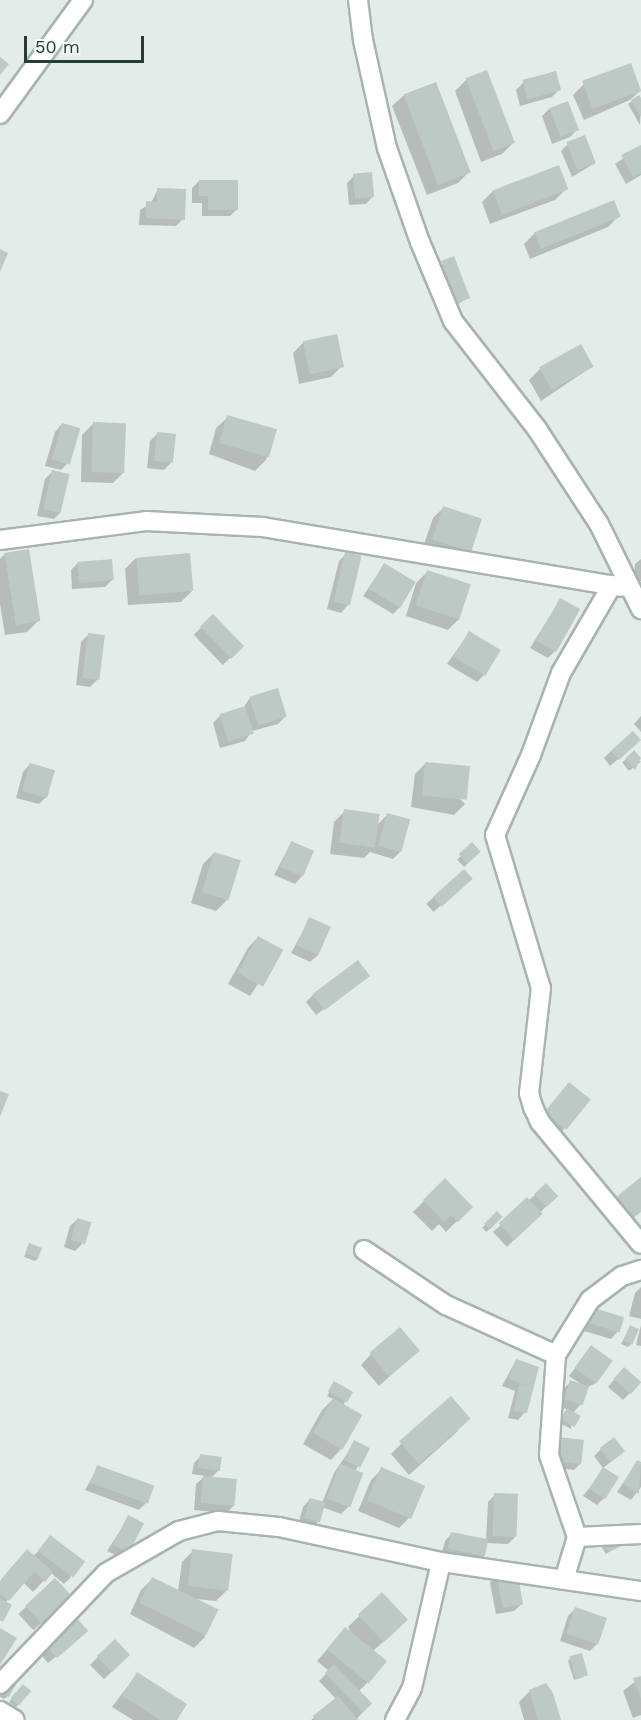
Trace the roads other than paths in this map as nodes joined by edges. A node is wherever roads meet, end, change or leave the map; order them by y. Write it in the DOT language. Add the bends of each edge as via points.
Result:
graph roads {
  1 [pos="83,0"];
  2 [pos="358,0"];
  3 [pos="0,114"];
  4 [pos="0,540"];
  5 [pos="612,585"];
  6 [pos="636,589"];
  7 [pos="641,609"];
  8 [pos="641,1244"];
  9 [pos="364,1250"];
  10 [pos="641,1270"];
  11 [pos="556,1355"];
  12 [pos="641,1534"];
  13 [pos="577,1537"];
  14 [pos="441,1562"];
  15 [pos="564,1580"];
  16 [pos="641,1591"];
  17 [pos="0,1683"];
  18 [pos="0,1711"];
  19 [pos="15,1720"];
  20 [pos="395,1720"];
  1 -- 3 [label="street"];
  2 -- 6 [label="street" via="387,148 453,321 555,458"];
  4 -- 5 [label="street" via="146,521 263,527"];
  5 -- 6 [label="street"];
  5 -- 8 [label="street" via="561,673 531,755 495,835 541,988 529,1093 533,1107 547,1131"];
  6 -- 7 [label="street"];
  9 -- 11 [label="street" via="446,1305"];
  10 -- 11 [label="street" via="622,1276 590,1300"];
  11 -- 13 [label="street" via="549,1455"];
  12 -- 13 [label="street"];
  13 -- 15 [label="street"];
  14 -- 15 [label="street"];
  14 -- 17 [label="street" via="279,1527 218,1521 179,1531 106,1573"];
  14 -- 20 [label="street" via="412,1688"];
  15 -- 16 [label="street"];
  18 -- 19 [label="street"];
}
